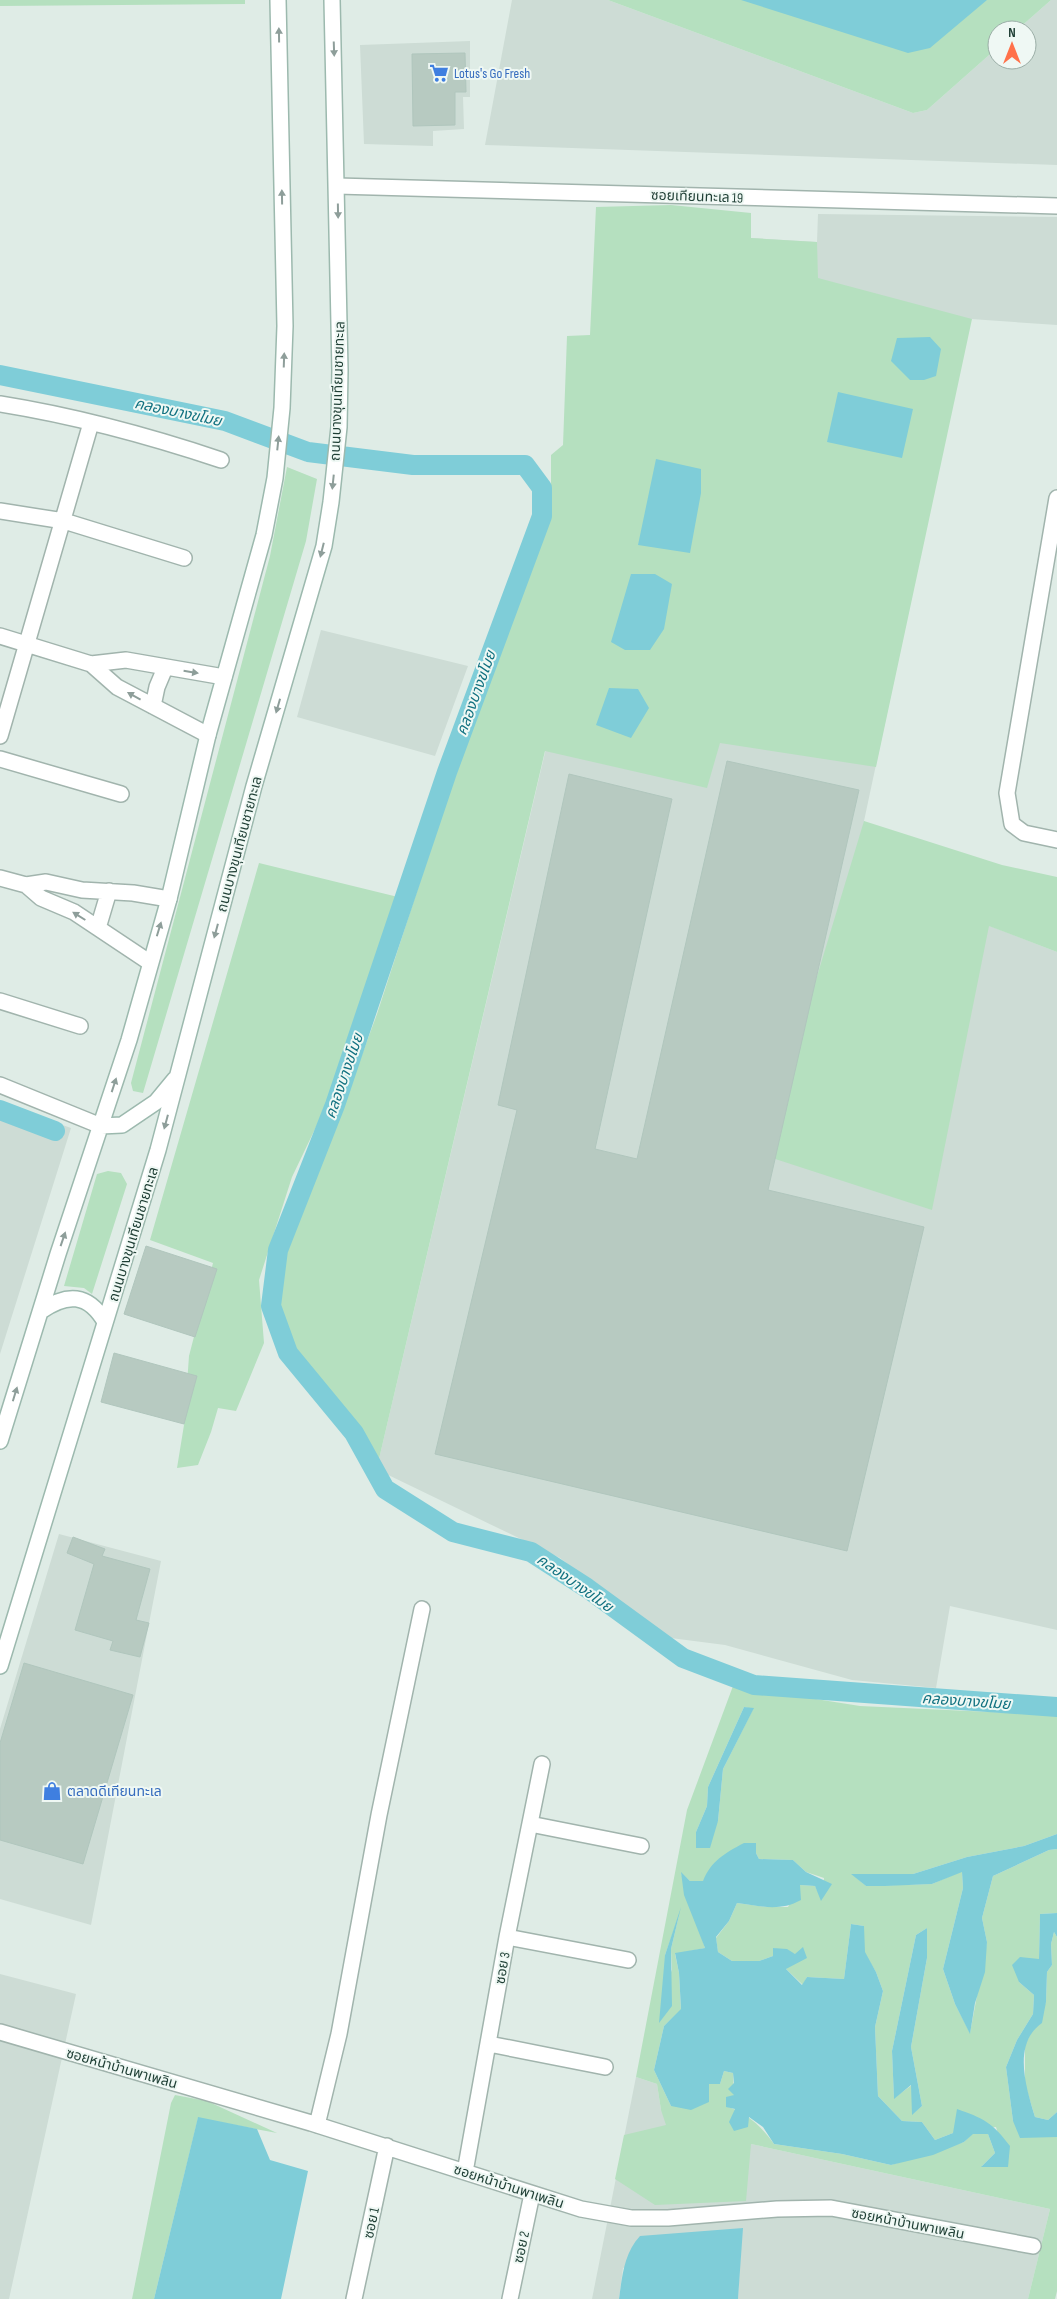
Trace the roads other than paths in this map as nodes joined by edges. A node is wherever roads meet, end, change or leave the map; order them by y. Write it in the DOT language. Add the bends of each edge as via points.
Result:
graph roads {
  1 [pos="278,0"];
  2 [pos="332,0"];
  3 [pos="338,186"];
  4 [pos="1057,206"];
  5 [pos="0,404"];
  6 [pos="91,423"];
  7 [pos="221,460"];
  8 [pos="1057,498"];
  9 [pos="0,511"];
  10 [pos="64,522"];
  11 [pos="184,558"];
  12 [pos="0,636"];
  13 [pos="26,644"];
  14 [pos="91,664"];
  15 [pos="165,668"];
  16 [pos="224,677"];
  17 [pos="153,706"];
  18 [pos="208,735"];
  19 [pos="0,736"];
  20 [pos="0,759"];
  21 [pos="122,794"];
  22 [pos="1057,840"];
  23 [pos="0,878"];
  24 [pos="26,885"];
  25 [pos="110,891"];
  26 [pos="168,899"];
  27 [pos="98,928"];
  28 [pos="149,962"];
  29 [pos="0,1001"];
  30 [pos="80,1026"];
  31 [pos="179,1074"];
  32 [pos="0,1085"];
  33 [pos="101,1126"];
  34 [pos="41,1311"];
  35 [pos="105,1322"];
  36 [pos="0,1441"];
  37 [pos="422,1610"];
  38 [pos="0,1666"];
  39 [pos="542,1764"];
  40 [pos="530,1824"];
  41 [pos="641,1846"];
  42 [pos="507,1937"];
  43 [pos="628,1960"];
  44 [pos="0,2032"];
  45 [pos="489,2044"];
  46 [pos="605,2067"];
  47 [pos="317,2125"];
  48 [pos="387,2146"];
  49 [pos="465,2172"];
  50 [pos="532,2194"];
  51 [pos="1033,2246"];
  52 [pos="354,2299"];
  53 [pos="510,2299"];
  16 -- 1 [label="street, one-way" via="264,535 275,478 282,408 285,326"];
  2 -- 3 [label="street, ถนนบางขุนเทียนชายทะเล, one-way"];
  3 -- 4 [label="street, ซอยเทียนทะเล 19"];
  3 -- 31 [label="street, ถนนบางขุนเทียนชายทะเล, one-way" via="339,427 332,502 324,546 254,786"];
  5 -- 6 [label="street"];
  6 -- 7 [label="street" via="162,440"];
  6 -- 10 [label="street"];
  8 -- 22 [label="street" via="1007,793 1012,824 1024,833"];
  9 -- 10 [label="street"];
  10 -- 11 [label="street"];
  10 -- 13 [label="street"];
  12 -- 13 [label="street"];
  13 -- 14 [label="street"];
  13 -- 19 [label="street"];
  14 -- 15 [label="street" via="126,660"];
  17 -- 14 [label="street, one-way" via="117,687"];
  15 -- 16 [label="street, one-way"];
  15 -- 17 [label="street"];
  16 -- 18 [label="street"];
  17 -- 18 [label="street"];
  18 -- 26 [label="street"];
  20 -- 21 [label="street"];
  23 -- 24 [label="street"];
  24 -- 25 [label="street" via="46,882 82,890"];
  27 -- 24 [label="street, one-way" via="74,912 41,898"];
  25 -- 26 [label="street"];
  25 -- 27 [label="street"];
  28 -- 26 [label="street, one-way"];
  27 -- 28 [label="street"];
  33 -- 28 [label="street, one-way" via="129,1040"];
  29 -- 30 [label="street"];
  31 -- 33 [label="street" via="156,1102 122,1125"];
  31 -- 35 [label="street, ถนนบางขุนเทียนชายทะเล, one-way"];
  32 -- 33 [label="street"];
  34 -- 33 [label="street, one-way"];
  34 -- 35 [label="street" via="61,1300 81,1299 98,1311"];
  36 -- 34 [label="street, one-way"];
  35 -- 38 [label="street, ถนนบางขุนเทียนชายทะเล"];
  37 -- 47 [label="street" via="339,2034"];
  39 -- 40 [label="street, ซอย 3"];
  40 -- 41 [label="street"];
  40 -- 42 [label="street, ซอย 3"];
  42 -- 43 [label="street"];
  42 -- 45 [label="street, ซอย 3"];
  44 -- 47 [label="street, ซอยหน้าบ้านพาเพลิน"];
  45 -- 46 [label="street"];
  45 -- 49 [label="street, ซอย 3"];
  47 -- 48 [label="street, ซอยหน้าบ้านพาเพลิน"];
  48 -- 49 [label="street, ซอยหน้าบ้านพาเพลิน"];
  48 -- 52 [label="street, ซอย 1"];
  49 -- 50 [label="street, ซอยหน้าบ้านพาเพลิน"];
  50 -- 51 [label="street, ซอยหน้าบ้านพาเพลิน" via="581,2209 632,2218 831,2208"];
  50 -- 53 [label="street, ซอย 2"];
}
